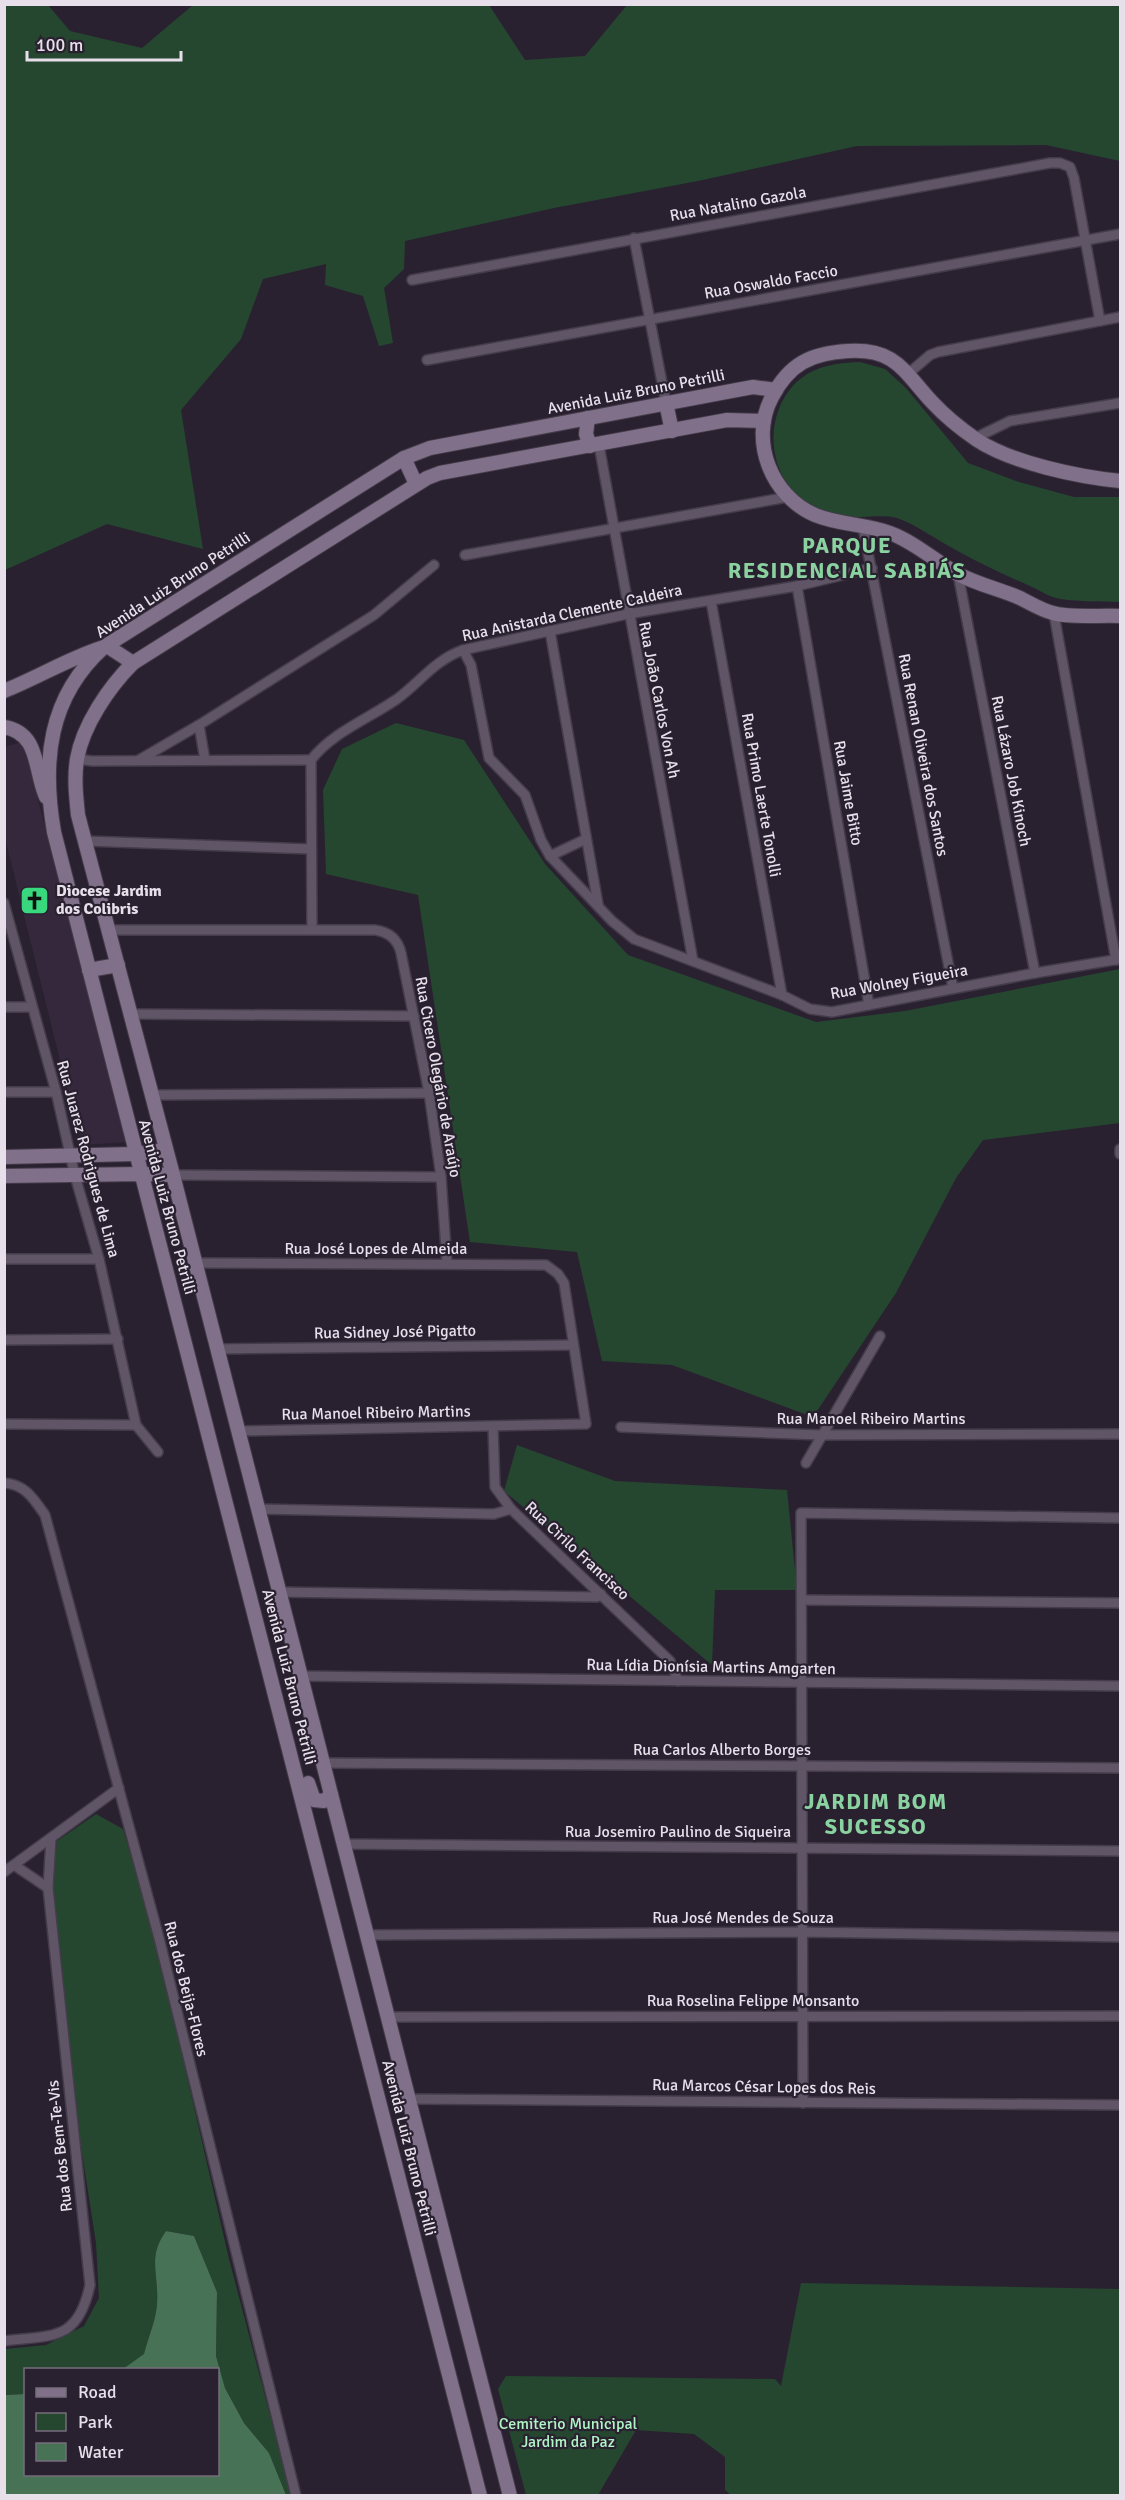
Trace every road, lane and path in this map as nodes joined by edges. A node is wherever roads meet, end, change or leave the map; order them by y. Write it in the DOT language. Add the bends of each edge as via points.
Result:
graph roads {
  1 [pos="1120,234"];
  2 [pos="634,238"];
  3 [pos="1086,239"];
  4 [pos="412,280"];
  5 [pos="1120,317"];
  6 [pos="649,319"];
  7 [pos="1100,321"];
  8 [pos="427,360"];
  9 [pos="909,373"];
  10 [pos="776,390"];
  11 [pos="1120,402"];
  12 [pos="666,403"];
  13 [pos="588,418"];
  14 [pos="764,421"];
  15 [pos="672,431"];
  16 [pos="975,438"];
  17 [pos="595,446"];
  18 [pos="404,458"];
  19 [pos="1120,481"];
  20 [pos="416,484"];
  21 [pos="789,497"];
  22 [pos="863,527"];
  23 [pos="613,530"];
  24 [pos="465,555"];
  25 [pos="434,565"];
  26 [pos="872,568"];
  27 [pos="958,574"];
  28 [pos="797,586"];
  29 [pos="711,601"];
  30 [pos="628,614"];
  31 [pos="1054,614"];
  32 [pos="1120,616"];
  33 [pos="550,632"];
  34 [pos="106,646"];
  35 [pos="463,650"];
  36 [pos="133,663"];
  37 [pos="4,691"];
  38 [pos="199,725"];
  39 [pos="4,727"];
  40 [pos="77,759"];
  41 [pos="205,760"];
  42 [pos="311,760"];
  43 [pos="138,761"];
  44 [pos="50,806"];
  45 [pos="586,839"];
  46 [pos="85,841"];
  47 [pos="311,849"];
  48 [pos="550,856"];
  49 [pos="4,903"];
  50 [pos="598,906"];
  51 [pos="7,922"];
  52 [pos="108,930"];
  53 [pos="312,930"];
  54 [pos="1118,959"];
  55 [pos="693,961"];
  56 [pos="118,965"];
  57 [pos="89,970"];
  58 [pos="1035,973"];
  59 [pos="953,988"];
  60 [pos="782,995"];
  61 [pos="869,1005"];
  62 [pos="4,1007"];
  63 [pos="32,1007"];
  64 [pos="130,1014"];
  65 [pos="414,1016"];
  66 [pos="4,1092"];
  67 [pos="56,1092"];
  68 [pos="429,1093"];
  69 [pos="152,1095"];
  70 [pos="166,1150"];
  71 [pos="136,1154"];
  72 [pos="71,1156"];
  73 [pos="4,1157"];
  74 [pos="141,1174"];
  75 [pos="173,1175"];
  76 [pos="4,1176"];
  77 [pos="75,1176"];
  78 [pos="441,1177"];
  79 [pos="4,1258"];
  80 [pos="99,1259"];
  81 [pos="195,1263"];
  82 [pos="447,1264"];
  83 [pos="880,1336"];
  84 [pos="118,1339"];
  85 [pos="4,1340"];
  86 [pos="573,1345"];
  87 [pos="217,1349"];
  88 [pos="4,1424"];
  89 [pos="136,1425"];
  90 [pos="493,1426"];
  91 [pos="621,1427"];
  92 [pos="238,1431"];
  93 [pos="1120,1434"];
  94 [pos="821,1435"];
  95 [pos="158,1452"];
  96 [pos="806,1463"];
  97 [pos="4,1484"];
  98 [pos="258,1509"];
  99 [pos="511,1509"];
  100 [pos="1120,1518"];
  101 [pos="279,1592"];
  102 [pos="601,1594"];
  103 [pos="802,1600"];
  104 [pos="1120,1603"];
  105 [pos="300,1676"];
  106 [pos="678,1681"];
  107 [pos="802,1683"];
  108 [pos="1120,1686"];
  109 [pos="284,1724"];
  110 [pos="323,1763"];
  111 [pos="802,1765"];
  112 [pos="1120,1768"];
  113 [pos="118,1788"];
  114 [pos="331,1795"];
  115 [pos="336,1818"];
  116 [pos="310,1826"];
  117 [pos="51,1839"];
  118 [pos="343,1844"];
  119 [pos="802,1848"];
  120 [pos="1120,1851"];
  121 [pos="14,1865"];
  122 [pos="4,1872"];
  123 [pos="48,1888"];
  124 [pos="802,1932"];
  125 [pos="366,1935"];
  126 [pos="1120,1937"];
  127 [pos="802,2016"];
  128 [pos="1120,2016"];
  129 [pos="387,2017"];
  130 [pos="407,2099"];
  131 [pos="803,2103"];
  132 [pos="1120,2105"];
  133 [pos="4,2341"];
  134 [pos="297,2496"];
  135 [pos="480,2496"];
  136 [pos="510,2496"];
  1 -- 3 [label="street, Rua Oswaldo Faccio"];
  2 -- 3 [label="street, Rua Natalino Gazola" via="1060,163 1070,167"];
  2 -- 4 [label="street, Rua Natalino Gazola"];
  2 -- 6 [label="street"];
  3 -- 6 [label="street, Rua Oswaldo Faccio"];
  3 -- 7 [label="street"];
  5 -- 7 [label="street"];
  6 -- 8 [label="street, Rua Oswaldo Faccio"];
  6 -- 12 [label="street"];
  7 -- 9 [label="street" via="938,352"];
  9 -- 10 [label="main road" via="897,362 875,353 850,350 806,358 789,371"];
  9 -- 16 [label="main road" via="943,413"];
  10 -- 12 [label="main road, Avenida Luiz Bruno Petrilli" via="753,387"];
  10 -- 14 [label="main road"];
  11 -- 16 [label="street" via="1010,421"];
  12 -- 13 [label="main road, Avenida Luiz Bruno Petrilli"];
  12 -- 15 [label="main road"];
  13 -- 17 [label="main road" via="586,434"];
  13 -- 18 [label="main road, Avenida Luiz Bruno Petrilli" via="430,448"];
  14 -- 15 [label="main road, Avenida Luiz Bruno Petrilli" via="727,420"];
  14 -- 21 [label="main road" via="767,463"];
  15 -- 17 [label="main road, Avenida Luiz Bruno Petrilli"];
  16 -- 19 [label="main road" via="1044,466"];
  17 -- 20 [label="main road, Avenida Luiz Bruno Petrilli" via="440,473"];
  17 -- 23 [label="street, Rua João Carlos Von Ah"];
  18 -- 20 [label="main road"];
  18 -- 34 [label="main road, Avenida Luiz Bruno Petrilli"];
  20 -- 36 [label="main road, Avenida Luiz Bruno Petrilli"];
  21 -- 22 [label="main road" via="814,515"];
  21 -- 23 [label="street"];
  22 -- 26 [label="street, Rua Renan Oliveira dos Santos"];
  22 -- 27 [label="main road" via="890,533"];
  23 -- 24 [label="street"];
  23 -- 30 [label="street, Rua João Carlos Von Ah"];
  25 -- 38 [label="street" via="374,615"];
  26 -- 28 [label="street, Rua Anistarda Clemente Caldeira"];
  26 -- 59 [label="street, Rua Renan Oliveira dos Santos"];
  27 -- 31 [label="main road"];
  27 -- 58 [label="street, Rua Lázaro Job Kinoch"];
  28 -- 29 [label="street, Rua Anistarda Clemente Caldeira"];
  28 -- 61 [label="street, Rua Jaime Bitto"];
  29 -- 30 [label="street, Rua Anistarda Clemente Caldeira"];
  29 -- 60 [label="street, Rua Primo Laerte Tonolli"];
  30 -- 33 [label="street, Rua Anistarda Clemente Caldeira"];
  30 -- 55 [label="street, Rua João Carlos Von Ah"];
  31 -- 32 [label="main road"];
  31 -- 54 [label="street"];
  33 -- 35 [label="street, Rua Anistarda Clemente Caldeira"];
  33 -- 45 [label="street"];
  34 -- 36 [label="main road"];
  34 -- 37 [label="main road"];
  34 -- 44 [label="main road, Avenida Luiz Bruno Petrilli" via="80,673 56,720 50,746"];
  35 -- 42 [label="street, Rua Anistarda Clemente Caldeira" via="447,656 398,698 324,744"];
  35 -- 48 [label="street, Rua Wolney Figueira" via="471,665 489,758 525,795"];
  36 -- 40 [label="main road, Avenida Luiz Bruno Petrilli" via="104,697"];
  38 -- 41 [label="street"];
  38 -- 43 [label="street"];
  39 -- 44 [label="main road" via="21,732 31,743"];
  40 -- 43 [label="street"];
  40 -- 46 [label="main road, Avenida Luiz Bruno Petrilli" via="75,789"];
  41 -- 42 [label="street"];
  41 -- 43 [label="street"];
  42 -- 47 [label="street"];
  44 -- 57 [label="main road, Avenida Luiz Bruno Petrilli"];
  45 -- 48 [label="street"];
  45 -- 50 [label="street"];
  46 -- 47 [label="street"];
  46 -- 52 [label="main road, Avenida Luiz Bruno Petrilli"];
  47 -- 53 [label="street"];
  48 -- 50 [label="street, Rua Wolney Figueira"];
  49 -- 51 [label="street, Rua Juarez Rodrigues de Lima"];
  50 -- 55 [label="street, Rua Wolney Figueira" via="625,934"];
  51 -- 63 [label="street, Rua Juarez Rodrigues de Lima"];
  52 -- 53 [label="street"];
  52 -- 56 [label="main road, Avenida Luiz Bruno Petrilli"];
  53 -- 65 [label="street, Rua Cicero Olegário de Araújo" via="375,930 391,936 400,948"];
  54 -- 58 [label="street, Rua Wolney Figueira"];
  55 -- 60 [label="street, Rua Wolney Figueira"];
  56 -- 57 [label="main road"];
  56 -- 64 [label="main road, Avenida Luiz Bruno Petrilli"];
  57 -- 71 [label="main road, Avenida Luiz Bruno Petrilli"];
  58 -- 59 [label="street, Rua Wolney Figueira"];
  59 -- 61 [label="street, Rua Wolney Figueira"];
  60 -- 61 [label="street, Rua Wolney Figueira" via="810,1009 832,1012"];
  62 -- 63 [label="street"];
  63 -- 67 [label="street, Rua Juarez Rodrigues de Lima"];
  64 -- 65 [label="street"];
  64 -- 69 [label="main road, Avenida Luiz Bruno Petrilli"];
  65 -- 68 [label="street, Rua Cicero Olegário de Araújo"];
  66 -- 67 [label="street"];
  67 -- 72 [label="street, Rua Juarez Rodrigues de Lima"];
  68 -- 69 [label="street"];
  68 -- 78 [label="street, Rua Cicero Olegário de Araújo"];
  69 -- 70 [label="main road, Avenida Luiz Bruno Petrilli"];
  70 -- 71 [label="main road"];
  70 -- 75 [label="main road, Avenida Luiz Bruno Petrilli"];
  71 -- 72 [label="main road"];
  71 -- 74 [label="main road, Avenida Luiz Bruno Petrilli"];
  72 -- 73 [label="main road"];
  72 -- 77 [label="street, Rua Juarez Rodrigues de Lima"];
  74 -- 75 [label="main road"];
  74 -- 77 [label="main road"];
  74 -- 109 [label="main road, Avenida Luiz Bruno Petrilli"];
  75 -- 78 [label="street"];
  75 -- 81 [label="main road, Avenida Luiz Bruno Petrilli"];
  76 -- 77 [label="main road"];
  77 -- 80 [label="street, Rua Juarez Rodrigues de Lima"];
  78 -- 82 [label="street, Rua Cicero Olegário de Araújo"];
  79 -- 80 [label="street"];
  80 -- 84 [label="street, Rua Juarez Rodrigues de Lima"];
  81 -- 82 [label="street, Rua José Lopes de Almeida"];
  81 -- 87 [label="main road, Avenida Luiz Bruno Petrilli"];
  82 -- 86 [label="street, Rua José Lopes de Almeida" via="546,1265 554,1270 564,1283"];
  83 -- 94 [label="street"];
  84 -- 85 [label="street"];
  84 -- 89 [label="street, Rua Juarez Rodrigues de Lima"];
  86 -- 87 [label="street, Rua Sidney José Pigatto"];
  86 -- 90 [label="street, Rua Manoel Ribeiro Martins" via="586,1424"];
  87 -- 92 [label="main road, Avenida Luiz Bruno Petrilli"];
  88 -- 89 [label="street"];
  89 -- 95 [label="street"];
  90 -- 92 [label="street, Rua Manoel Ribeiro Martins"];
  90 -- 99 [label="street, Rua Cirilo Francisco" via="495,1487"];
  91 -- 94 [label="street, Rua Manoel Ribeiro Martins"];
  92 -- 98 [label="main road, Avenida Luiz Bruno Petrilli"];
  93 -- 94 [label="street, Rua Manoel Ribeiro Martins"];
  94 -- 96 [label="street"];
  97 -- 113 [label="street, Rua dos Beija-Flores" via="16,1484 31,1495 45,1515"];
  98 -- 99 [label="street" via="494,1514"];
  98 -- 101 [label="main road, Avenida Luiz Bruno Petrilli"];
  99 -- 102 [label="street, Rua Cirilo Francisco"];
  100 -- 103 [label="street" via="801,1513"];
  101 -- 102 [label="street" via="597,1597"];
  101 -- 105 [label="main road, Avenida Luiz Bruno Petrilli"];
  102 -- 106 [label="street, Rua Cirilo Francisco" via="670,1661"];
  103 -- 104 [label="street"];
  103 -- 107 [label="street"];
  105 -- 106 [label="street, Rua Lídia Dionísia Martins Amgarten"];
  105 -- 110 [label="main road, Avenida Luiz Bruno Petrilli"];
  106 -- 107 [label="street, Rua Lídia Dionísia Martins Amgarten"];
  107 -- 108 [label="street, Rua Lídia Dionísia Martins Amgarten"];
  107 -- 111 [label="street"];
  109 -- 114 [label="main road" via="296,1736 312,1798 324,1801"];
  109 -- 116 [label="main road, Avenida Luiz Bruno Petrilli"];
  110 -- 111 [label="street, Rua Carlos Alberto Borges"];
  110 -- 114 [label="main road, Avenida Luiz Bruno Petrilli"];
  111 -- 112 [label="street, Rua Carlos Alberto Borges"];
  111 -- 119 [label="street"];
  113 -- 117 [label="street"];
  113 -- 134 [label="street, Rua dos Beija-Flores"];
  114 -- 115 [label="main road, Avenida Luiz Bruno Petrilli"];
  115 -- 116 [label="main road" via="329,1810 316,1807"];
  115 -- 118 [label="main road, Avenida Luiz Bruno Petrilli"];
  116 -- 135 [label="main road, Avenida Luiz Bruno Petrilli"];
  117 -- 121 [label="street"];
  117 -- 123 [label="street, Rua dos Bem-Te-Vis"];
  118 -- 119 [label="street, Rua Josemiro Paulino de Siqueira"];
  118 -- 125 [label="main road, Avenida Luiz Bruno Petrilli"];
  119 -- 120 [label="street, Rua Josemiro Paulino de Siqueira"];
  119 -- 124 [label="street"];
  121 -- 122 [label="street"];
  121 -- 123 [label="street"];
  123 -- 133 [label="street, Rua dos Bem-Te-Vis" via="90,2285 81,2314 60,2335"];
  124 -- 125 [label="street, Rua José Mendes de Souza"];
  124 -- 126 [label="street, Rua José Mendes de Souza"];
  124 -- 127 [label="street"];
  125 -- 129 [label="main road, Avenida Luiz Bruno Petrilli"];
  127 -- 128 [label="street, Rua Roselina Felippe Monsanto"];
  127 -- 129 [label="street, Rua Roselina Felippe Monsanto"];
  127 -- 131 [label="street"];
  129 -- 130 [label="main road, Avenida Luiz Bruno Petrilli"];
  130 -- 131 [label="street, Rua Marcos César Lopes dos Reis"];
  130 -- 136 [label="main road, Avenida Luiz Bruno Petrilli"];
  131 -- 132 [label="street, Rua Marcos César Lopes dos Reis"];
}
